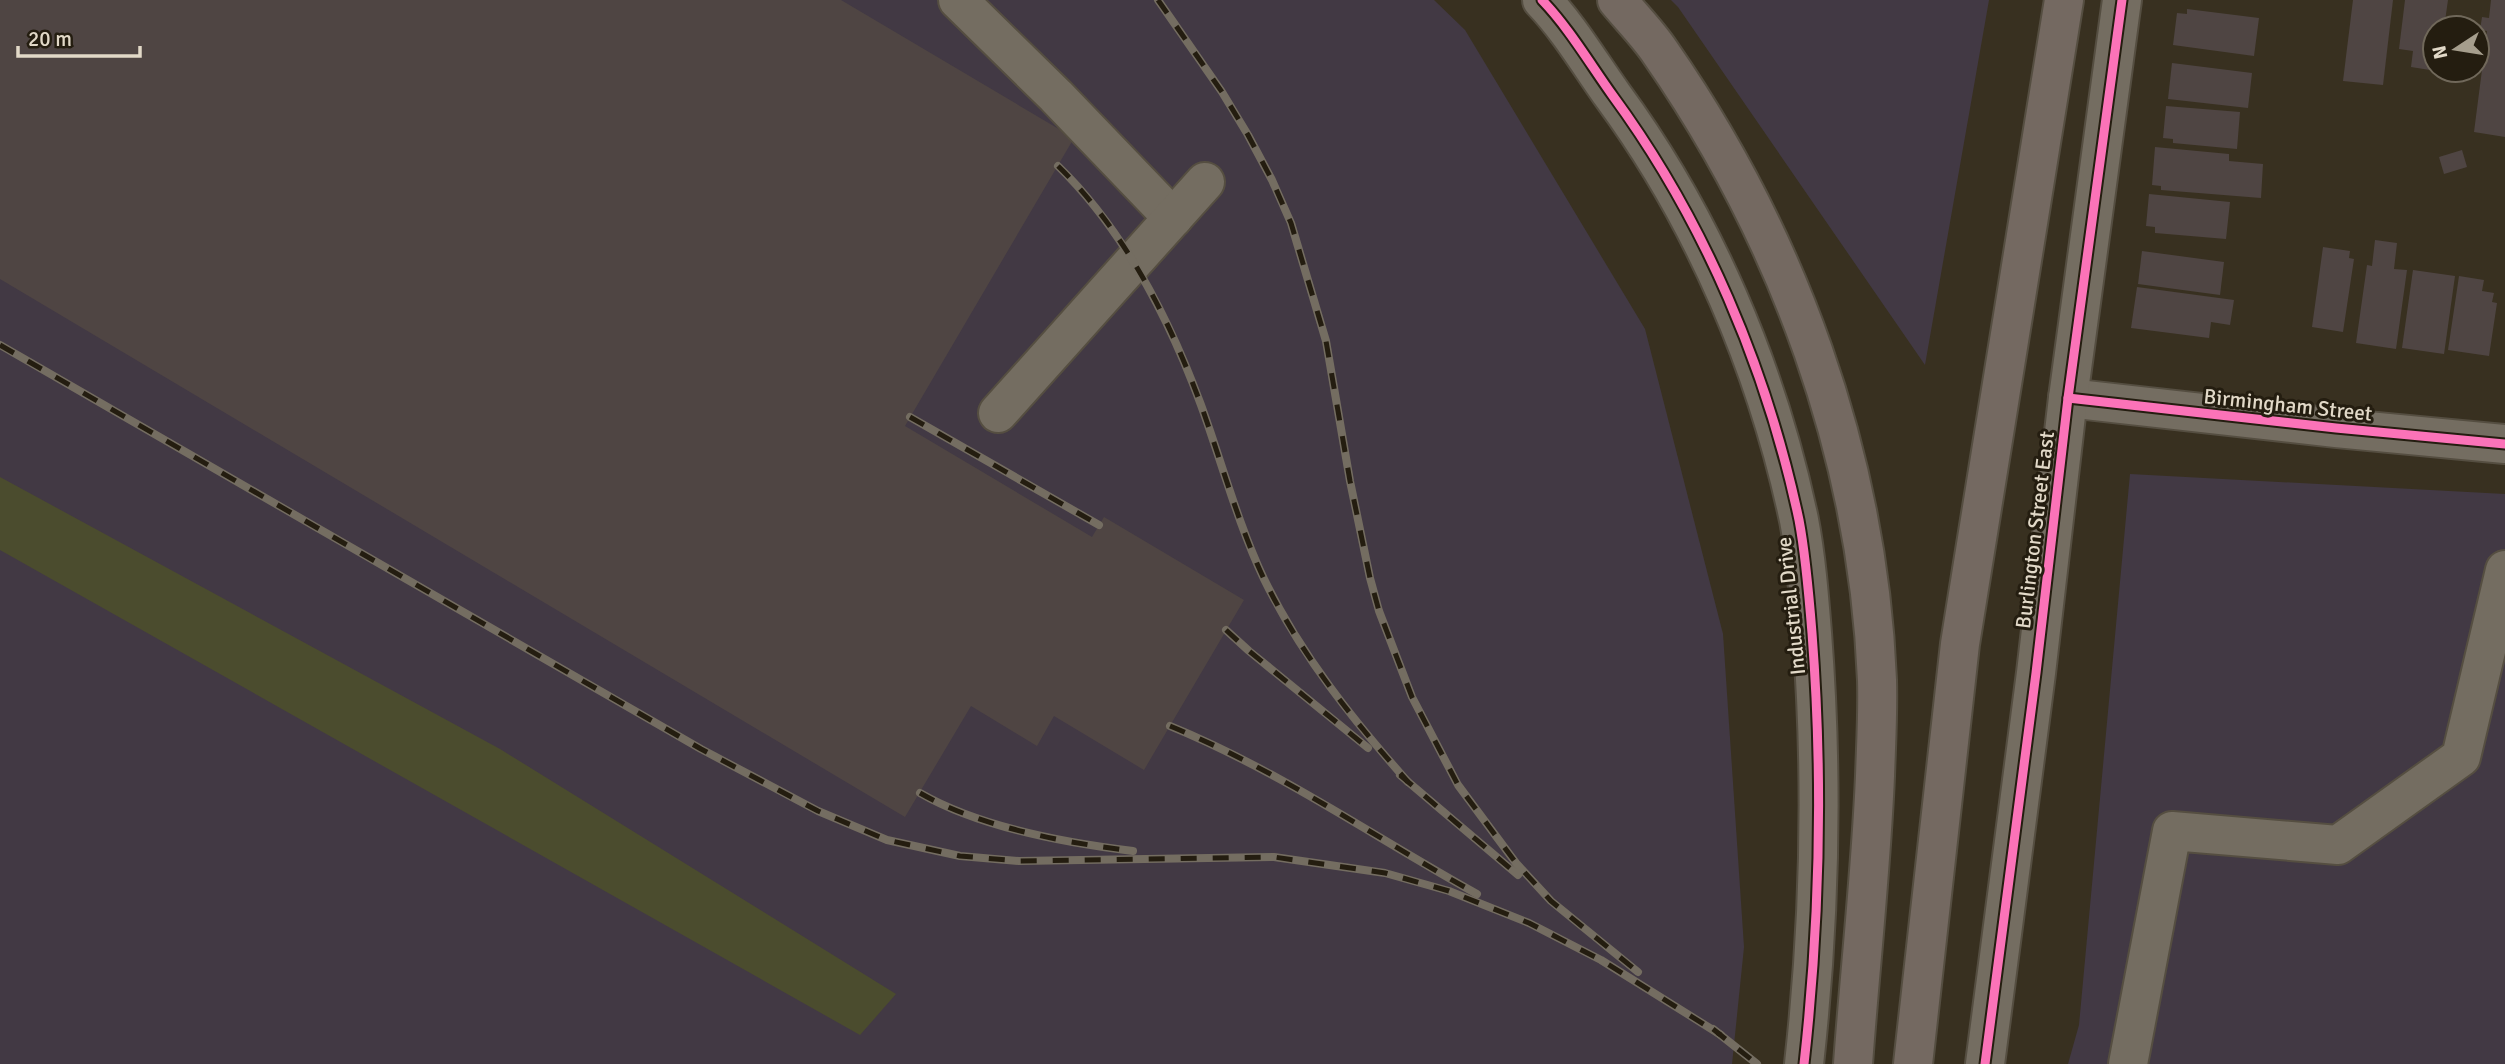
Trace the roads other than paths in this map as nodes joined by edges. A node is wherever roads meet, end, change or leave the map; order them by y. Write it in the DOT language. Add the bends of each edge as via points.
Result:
graph roads {
  1 [pos="958,0"];
  2 [pos="1542,0"];
  3 [pos="1617,0"];
  4 [pos="2064,0"];
  5 [pos="2122,0"];
  6 [pos="1205,182"];
  7 [pos="1173,218"];
  8 [pos="2068,398"];
  9 [pos="998,413"];
  10 [pos="2505,444"];
  11 [pos="2505,570"];
  12 [pos="1804,1064"];
  13 [pos="1853,1064"];
  14 [pos="1913,1064"];
  15 [pos="1985,1064"];
  16 [pos="2128,1064"];
  1 -- 7 [label="street"];
  2 -- 12 [label="street, Industrial Drive" via="1658,160 1692,221 1754,364 1799,521 1811,606 1820,774"];
  3 -- 13 [label="main road" via="1659,50 1708,126 1761,223 1822,372 1844,454 1873,608 1877,684 1872,850"];
  4 -- 14 [label="main road" via="1960,644"];
  5 -- 8 [label="street, Burlington Street East"];
  6 -- 7 [label="street"];
  7 -- 9 [label="street"];
  8 -- 10 [label="street, Birmingham Street"];
  8 -- 15 [label="street, Burlington Street East"];
  11 -- 16 [label="street" via="2462,757 2338,845 2172,831"];
}
